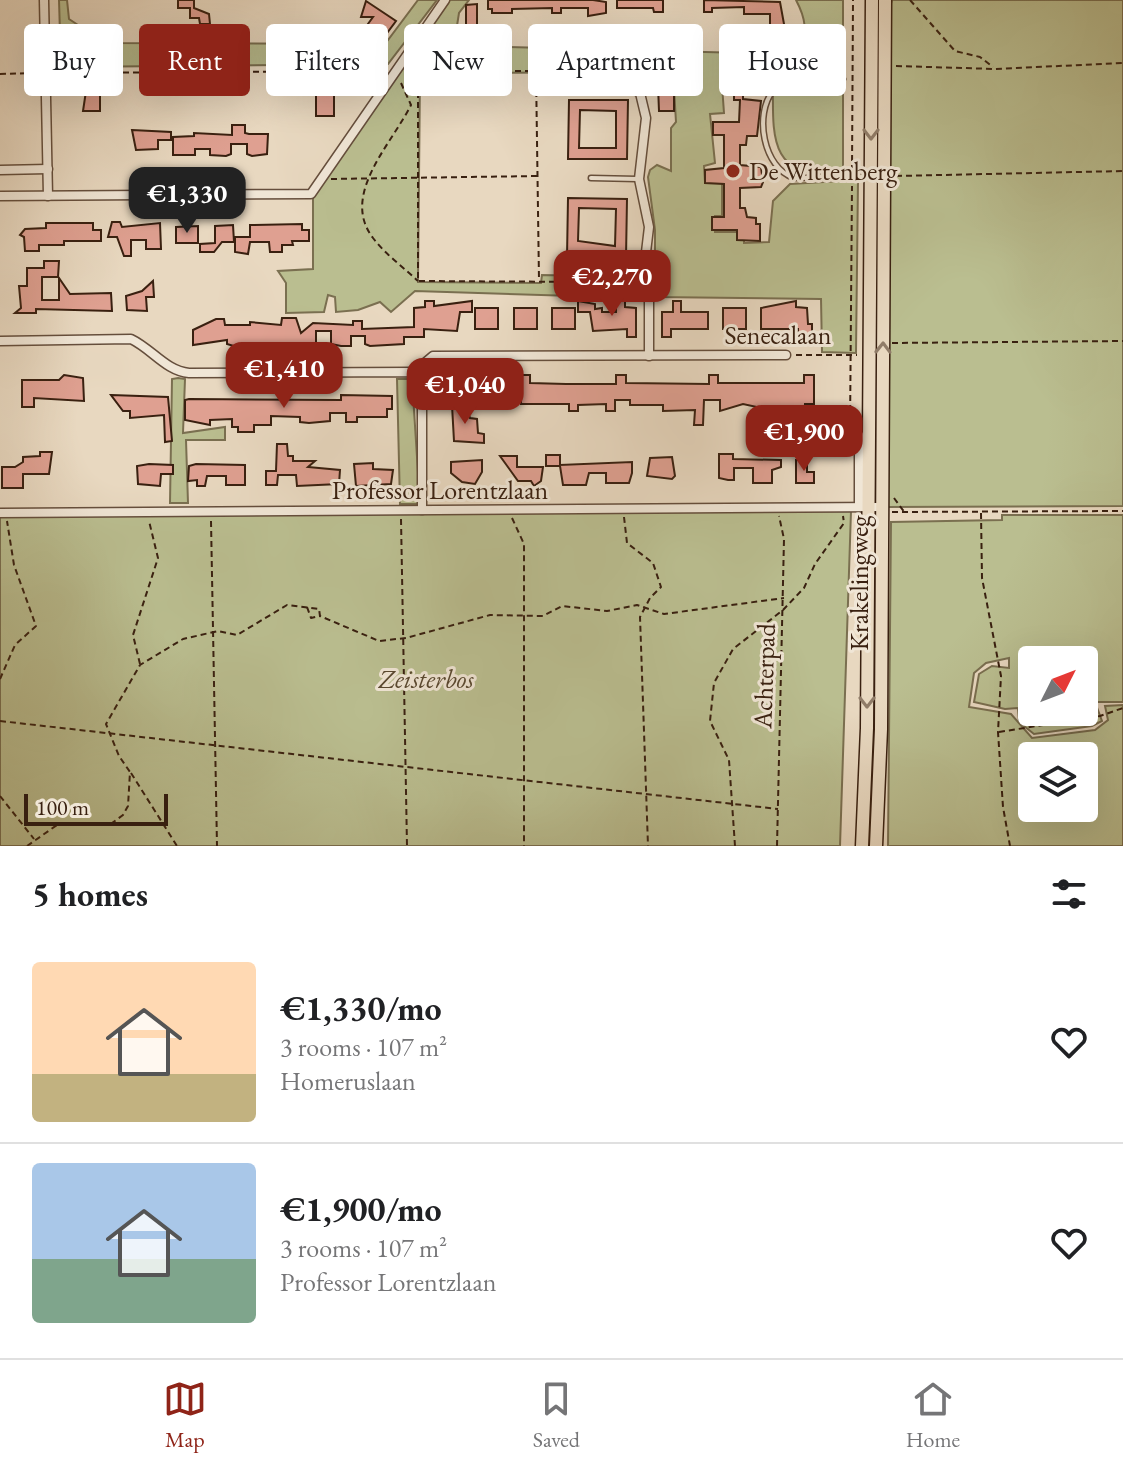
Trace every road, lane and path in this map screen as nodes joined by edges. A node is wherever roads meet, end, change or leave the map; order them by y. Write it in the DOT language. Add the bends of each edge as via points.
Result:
graph roads {
  1 [pos="44,0"];
  2 [pos="445,0"];
  3 [pos="853,0"];
  4 [pos="872,0"];
  5 [pos="885,0"];
  6 [pos="910,0"];
  7 [pos="45,24"];
  8 [pos="1123,63"];
  9 [pos="897,66"];
  10 [pos="995,69"];
  11 [pos="862,70"];
  12 [pos="395,71"];
  13 [pos="404,71"];
  14 [pos="24,73"];
  15 [pos="123,73"];
  16 [pos="0,74"];
  17 [pos="852,75"];
  18 [pos="846,78"];
  19 [pos="46,96"];
  20 [pos="418,96"];
  21 [pos="536,96"];
  22 [pos="641,96"];
  23 [pos="771,96"];
  24 [pos="48,169"];
  25 [pos="0,170"];
  26 [pos="1123,171"];
  27 [pos="372,176"];
  28 [pos="418,176"];
  29 [pos="537,176"];
  30 [pos="871,176"];
  31 [pos="884,176"];
  32 [pos="852,177"];
  33 [pos="591,178"];
  34 [pos="639,179"];
  35 [pos="323,180"];
  36 [pos="0,196"];
  37 [pos="48,196"];
  38 [pos="592,269"];
  39 [pos="599,269"];
  40 [pos="644,269"];
  41 [pos="418,281"];
  42 [pos="539,282"];
  43 [pos="0,341"];
  44 [pos="1123,341"];
  45 [pos="883,343"];
  46 [pos="786,355"];
  47 [pos="850,355"];
  48 [pos="860,355"];
  49 [pos="649,356"];
  50 [pos="414,372"];
  51 [pos="855,434"];
  52 [pos="841,507"];
  53 [pos="870,507"];
  54 [pos="624,508"];
  55 [pos="780,508"];
  56 [pos="400,510"];
  57 [pos="422,510"];
  58 [pos="507,510"];
  59 [pos="1123,511"];
  60 [pos="149,512"];
  61 [pos="211,512"];
  62 [pos="3,513"];
  63 [pos="981,513"];
  64 [pos="784,598"];
  65 [pos="306,606"];
  66 [pos="647,606"];
  67 [pos="783,610"];
  68 [pos="320,616"];
  69 [pos="523,618"];
  70 [pos="214,633"];
  71 [pos="406,638"];
  72 [pos="140,665"];
  73 [pos="0,679"];
  74 [pos="1123,708"];
  75 [pos="0,721"];
  76 [pos="998,732"];
  77 [pos="109,735"];
  78 [pos="215,747"];
  79 [pos="405,768"];
  80 [pos="130,772"];
  81 [pos="523,781"];
  82 [pos="647,795"];
  83 [pos="0,796"];
  84 [pos="734,805"];
  85 [pos="778,809"];
  86 [pos="35,840"];
  87 [pos="27,846"];
  88 [pos="177,846"];
  89 [pos="217,846"];
  90 [pos="407,846"];
  91 [pos="524,846"];
  92 [pos="648,846"];
  93 [pos="735,846"];
  94 [pos="777,846"];
  95 [pos="862,846"];
  96 [pos="876,846"];
  97 [pos="1010,846"];
  1 -- 7 [label="street"];
  2 -- 12 [label="street"];
  3 -- 17 [label="path"];
  4 -- 30 [label="main road, Krakelingweg, one-way"];
  5 -- 31 [label="main road, Krakelingweg"];
  6 -- 10 [label="path" via="955,51 980,57"];
  8 -- 10 [label="path"];
  9 -- 10 [label="path"];
  11 -- 17 [label="path"];
  12 -- 13 [label="path"];
  12 -- 15 [label="path"];
  12 -- 27 [label="path" via="411,105"];
  12 -- 35 [label="street"];
  14 -- 16 [label="path"];
  17 -- 18 [label="path"];
  17 -- 32 [label="path"];
  19 -- 24 [label="street"];
  20 -- 28 [label="path"];
  21 -- 29 [label="path"];
  22 -- 34 [label="street" via="646,132"];
  23 -- 32 [label="lane" via="766,109 768,154 783,174"];
  24 -- 25 [label="street"];
  24 -- 37 [label="street"];
  26 -- 31 [label="path"];
  27 -- 28 [label="path"];
  27 -- 35 [label="path"];
  27 -- 41 [label="path" via="363,186 361,220 374,240"];
  28 -- 29 [label="path"];
  28 -- 41 [label="path"];
  29 -- 42 [label="path"];
  30 -- 31 [label="street"];
  30 -- 32 [label="lane"];
  30 -- 53 [label="main road, Krakelingweg"];
  31 -- 45 [label="main road, Krakelingweg"];
  32 -- 47 [label="path"];
  33 -- 34 [label="lane"];
  34 -- 40 [label="street" via="649,227"];
  35 -- 37 [label="street" via="311,194"];
  36 -- 37 [label="street"];
  38 -- 39 [label="lane"];
  39 -- 40 [label="lane"];
  39 -- 42 [label="path" via="596,282"];
  40 -- 49 [label="street"];
  41 -- 42 [label="path"];
  43 -- 50 [label="street" via="131,339 175,371 189,373"];
  44 -- 45 [label="path"];
  53 -- 45 [label="main road, Krakelingweg, one-way"];
  46 -- 47 [label="path, Senecalaan"];
  46 -- 49 [label="street, Senecalaan"];
  47 -- 48 [label="path, Senecalaan"];
  47 -- 51 [label="path"];
  49 -- 50 [label="street, Senecalaan" via="433,356"];
  50 -- 57 [label="street" via="422,387"];
  51 -- 53 [label="street, Krakelingweg"];
  52 -- 53 [label="street, Professor Lorentzlaan"];
  52 -- 55 [label="street, Professor Lorentzlaan"];
  52 -- 67 [label="path" via="844,523 804,588"];
  53 -- 63 [label="path" via="886,512"];
  53 -- 95 [label="main road, Krakelingweg, one-way"];
  53 -- 96 [label="main road, Krakelingweg" via="880,770"];
  54 -- 55 [label="street, Professor Lorentzlaan"];
  54 -- 58 [label="street, Professor Lorentzlaan"];
  54 -- 66 [label="path" via="627,543 653,563 659,575 661,587"];
  55 -- 64 [label="path, Achterpad"];
  56 -- 57 [label="street, Professor Lorentzlaan"];
  56 -- 61 [label="street, Professor Lorentzlaan"];
  56 -- 71 [label="path"];
  57 -- 58 [label="street, Professor Lorentzlaan"];
  58 -- 69 [label="path" via="524,544"];
  59 -- 63 [label="path"];
  60 -- 61 [label="street, Professor Lorentzlaan"];
  60 -- 62 [label="street, Professor Lorentzlaan"];
  60 -- 72 [label="path" via="158,558 133,635"];
  61 -- 70 [label="path"];
  62 -- 73 [label="path" via="14,565 36,626 15,645"];
  63 -- 76 [label="path" via="982,578 1001,676"];
  64 -- 66 [label="path" via="664,614"];
  64 -- 67 [label="path, Achterpad"];
  65 -- 68 [label="path" via="319,609"];
  65 -- 68 [label="path" via="311,618"];
  65 -- 70 [label="path" via="287,605 237,635"];
  66 -- 69 [label="path" via="607,611 562,606"];
  66 -- 82 [label="path" via="640,617"];
  67 -- 84 [label="path" via="733,649 714,683 710,721 729,760"];
  67 -- 85 [label="path, Achterpad"];
  68 -- 71 [label="path" via="379,641"];
  69 -- 71 [label="path" via="490,615"];
  69 -- 81 [label="path"];
  70 -- 72 [label="path" via="183,639"];
  70 -- 78 [label="path"];
  71 -- 79 [label="path"];
  72 -- 77 [label="path" via="106,724"];
  74 -- 76 [label="path"];
  75 -- 77 [label="path"];
  76 -- 97 [label="path"];
  77 -- 78 [label="path"];
  77 -- 80 [label="path"];
  78 -- 79 [label="path"];
  78 -- 89 [label="path"];
  79 -- 81 [label="path"];
  79 -- 90 [label="path"];
  80 -- 86 [label="path" via="128,806 112,823 57,825"];
  80 -- 88 [label="path"];
  81 -- 82 [label="path"];
  81 -- 91 [label="path"];
  82 -- 84 [label="path"];
  82 -- 92 [label="path"];
  83 -- 86 [label="path"];
  84 -- 85 [label="path"];
  84 -- 93 [label="path"];
  85 -- 94 [label="path, Achterpad"];
  86 -- 87 [label="path"];
}
